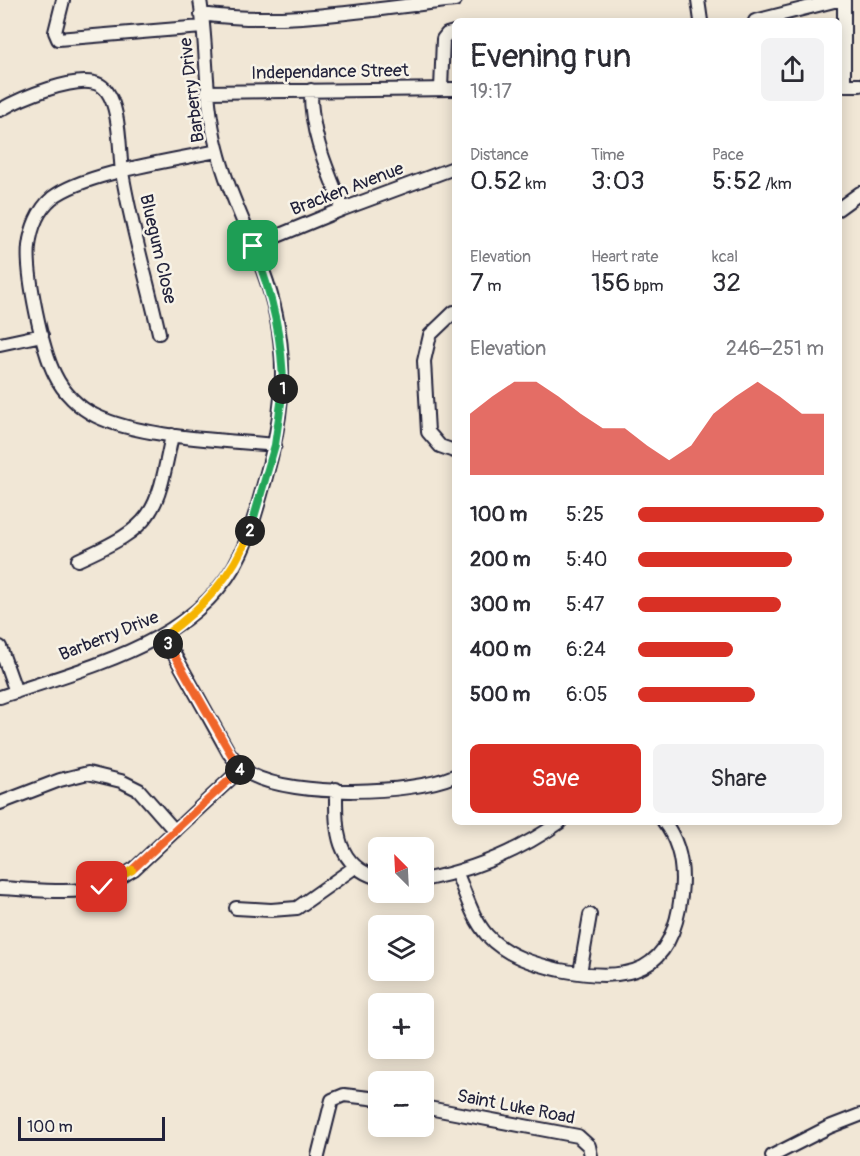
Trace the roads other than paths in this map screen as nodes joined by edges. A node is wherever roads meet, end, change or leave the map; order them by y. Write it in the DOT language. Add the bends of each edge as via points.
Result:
graph roads {
  1 [pos="63,0"];
  2 [pos="200,0"];
  3 [pos="455,0"];
  4 [pos="698,0"];
  5 [pos="838,0"];
  6 [pos="844,0"];
  7 [pos="201,14"];
  8 [pos="701,18"];
  9 [pos="767,18"];
  10 [pos="202,27"];
  11 [pos="452,33"];
  12 [pos="842,57"];
  13 [pos="842,85"];
  14 [pos="860,85"];
  15 [pos="441,89"];
  16 [pos="452,89"];
  17 [pos="311,90"];
  18 [pos="207,92"];
  19 [pos="0,110"];
  20 [pos="217,151"];
  21 [pos="452,169"];
  22 [pos="122,173"];
  23 [pos="860,194"];
  24 [pos="842,207"];
  25 [pos="343,209"];
  26 [pos="253,246"];
  27 [pos="452,314"];
  28 [pos="159,333"];
  29 [pos="42,335"];
  30 [pos="0,344"];
  31 [pos="172,435"];
  32 [pos="275,445"];
  33 [pos="452,450"];
  34 [pos="78,560"];
  35 [pos="164,636"];
  36 [pos="0,647"];
  37 [pos="16,692"];
  38 [pos="0,697"];
  39 [pos="241,769"];
  40 [pos="452,777"];
  41 [pos="336,789"];
  42 [pos="0,804"];
  43 [pos="556,825"];
  44 [pos="666,825"];
  45 [pos="175,831"];
  46 [pos="355,867"];
  47 [pos="368,873"];
  48 [pos="457,874"];
  49 [pos="434,878"];
  50 [pos="0,888"];
  51 [pos="236,908"];
  52 [pos="590,915"];
  53 [pos="580,973"];
  54 [pos="368,1098"];
  55 [pos="434,1109"];
  56 [pos="860,1115"];
  57 [pos="318,1156"];
  58 [pos="591,1156"];
  59 [pos="772,1156"];
  1 -- 10 [label="street" via="55,32 58,39"];
  2 -- 7 [label="street, Barberry Drive"];
  3 -- 7 [label="street" via="325,16 228,18"];
  4 -- 8 [label="street"];
  5 -- 9 [label="street"];
  6 -- 12 [label="street"];
  7 -- 10 [label="street, Barberry Drive"];
  10 -- 18 [label="street, Barberry Drive"];
  11 -- 15 [label="street" via="443,39"];
  13 -- 14 [label="street"];
  15 -- 16 [label="street, Independance Street"];
  15 -- 17 [label="street, Independance Street"];
  17 -- 18 [label="street, Independance Street"];
  17 -- 25 [label="street" via="314,133"];
  18 -- 20 [label="street, Barberry Drive"];
  19 -- 22 [label="street, Bluegum Close" via="42,90 101,86 115,110"];
  20 -- 22 [label="street"];
  20 -- 26 [label="street, Barberry Drive"];
  21 -- 25 [label="street, Bracken Avenue"];
  22 -- 28 [label="street, Bluegum Close"];
  22 -- 29 [label="street" via="65,189 46,205 33,227 29,267"];
  23 -- 24 [label="street"];
  25 -- 26 [label="street, Bracken Avenue"];
  26 -- 32 [label="street, Barberry Drive" via="276,312 282,349 282,405"];
  27 -- 33 [label="street" via="430,335 424,360 428,432 440,446"];
  29 -- 30 [label="street"];
  29 -- 31 [label="street" via="54,373 84,409 118,424"];
  31 -- 32 [label="street"];
  31 -- 34 [label="street" via="161,488 145,521 121,540"];
  32 -- 35 [label="street, Barberry Drive" via="250,531 233,567 204,604"];
  35 -- 37 [label="street, Barberry Drive"];
  35 -- 39 [label="street"];
  36 -- 37 [label="street"];
  37 -- 38 [label="street, Barberry Drive"];
  39 -- 41 [label="street" via="279,785"];
  39 -- 45 [label="street"];
  40 -- 41 [label="street" via="392,790"];
  41 -- 46 [label="street" via="339,842"];
  42 -- 45 [label="street" via="88,773 139,790"];
  43 -- 48 [label="street" via="532,842"];
  44 -- 53 [label="street" via="679,850 683,878 679,913 669,941 657,956 625,975"];
  45 -- 50 [label="street" via="134,869 102,887 74,891"];
  46 -- 47 [label="street"];
  46 -- 51 [label="street" via="297,908"];
  48 -- 49 [label="street"];
  48 -- 53 [label="street" via="477,920 501,947 531,964"];
  52 -- 53 [label="street"];
  54 -- 57 [label="street" via="344,1095 332,1100"];
  55 -- 58 [label="street, Saint Luke Road" via="578,1136 589,1146"];
  56 -- 59 [label="street"];
}
